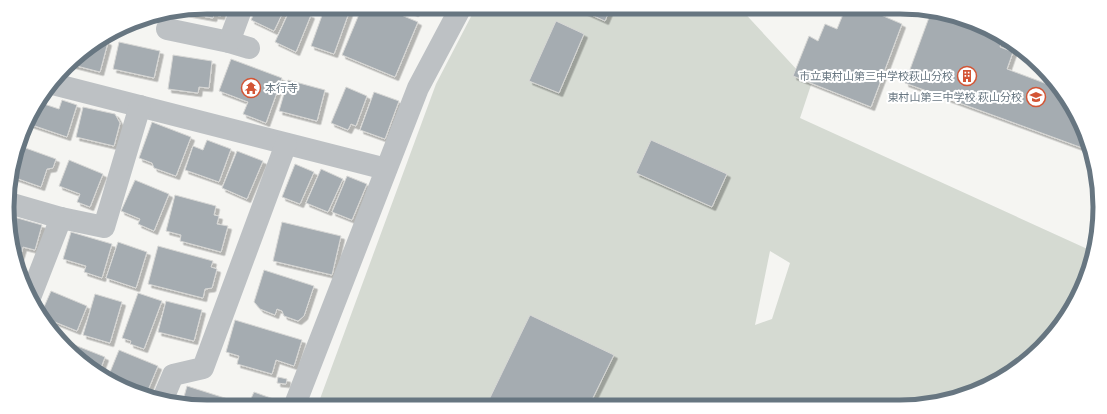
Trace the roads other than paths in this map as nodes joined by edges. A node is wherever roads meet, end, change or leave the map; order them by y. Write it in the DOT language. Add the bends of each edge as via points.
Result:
graph roads {
  1 [pos="241,14"];
  2 [pos="457,14"];
  3 [pos="167,29"];
  4 [pos="58,85"];
  5 [pos="140,106"];
  6 [pos="286,144"];
  7 [pos="386,169"];
  8 [pos="14,204"];
  9 [pos="61,218"];
  10 [pos="33,290"];
  11 [pos="165,395"];
  12 [pos="297,400"];
  1 -- 3 [label="street" via="239,45"];
  2 -- 7 [label="street" via="418,88"];
  4 -- 5 [label="street"];
  5 -- 6 [label="street"];
  5 -- 9 [label="street" via="104,227"];
  6 -- 7 [label="street"];
  6 -- 11 [label="street" via="203,368 173,375"];
  7 -- 12 [label="street"];
  8 -- 9 [label="street"];
  9 -- 10 [label="street"];
}
